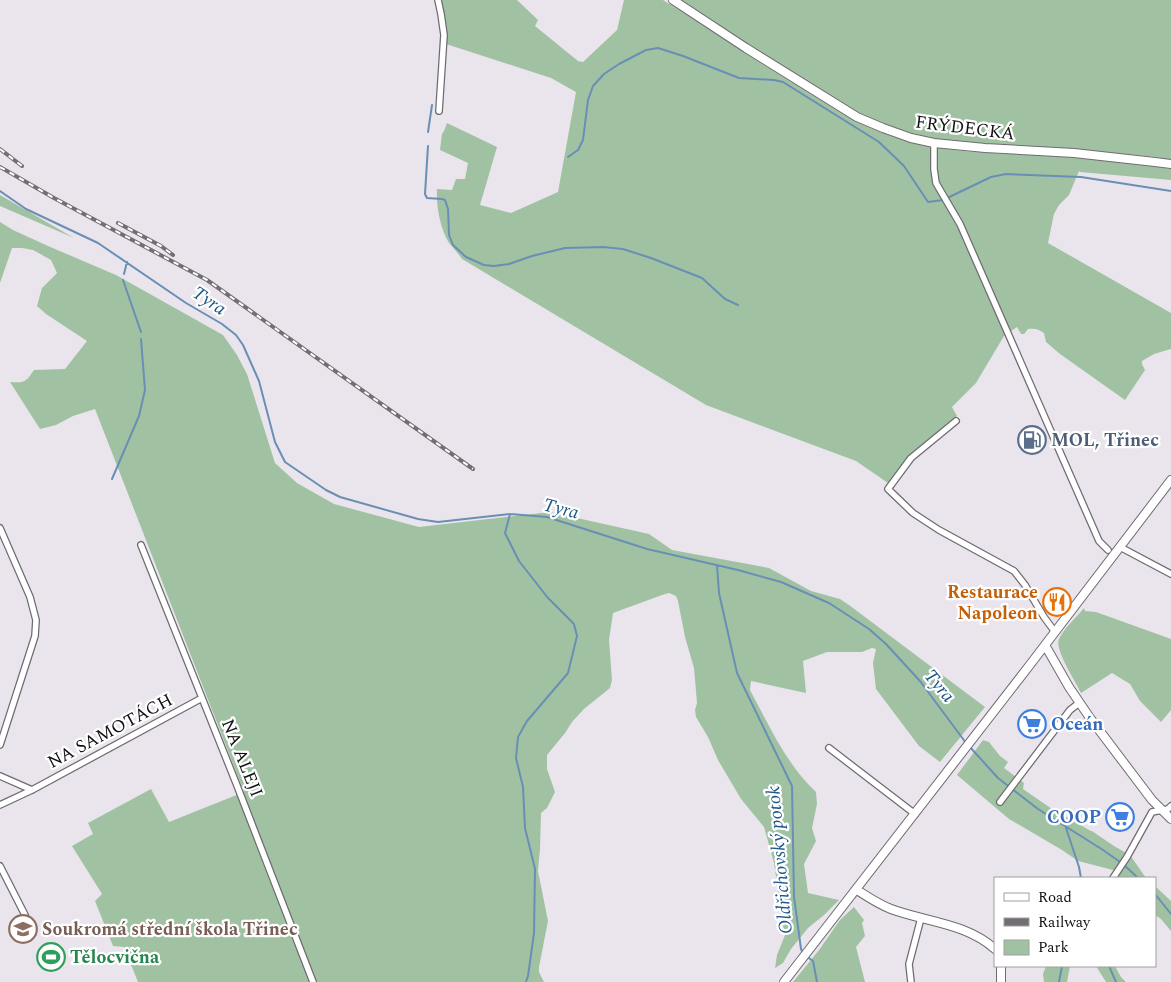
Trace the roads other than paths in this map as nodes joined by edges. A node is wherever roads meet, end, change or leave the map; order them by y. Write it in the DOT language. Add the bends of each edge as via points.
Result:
graph roads {
  1 [pos="438,0"];
  2 [pos="673,0"];
  3 [pos="439,110"];
  4 [pos="934,143"];
  5 [pos="1171,164"];
  6 [pos="956,421"];
  7 [pos="1171,480"];
  8 [pos="0,528"];
  9 [pos="141,545"];
  10 [pos="1120,548"];
  11 [pos="1108,550"];
  12 [pos="1171,574"];
  13 [pos="1055,632"];
  14 [pos="1045,645"];
  15 [pos="202,698"];
  16 [pos="1079,702"];
  17 [pos="0,745"];
  18 [pos="830,748"];
  19 [pos="0,776"];
  20 [pos="32,790"];
  21 [pos="1000,802"];
  22 [pos="0,805"];
  23 [pos="1171,806"];
  24 [pos="1160,809"];
  25 [pos="915,814"];
  26 [pos="1171,819"];
  27 [pos="0,866"];
  28 [pos="1113,877"];
  29 [pos="857,890"];
  30 [pos="26,915"];
  31 [pos="921,918"];
  32 [pos="994,948"];
  33 [pos="1001,967"];
  34 [pos="313,982"];
  35 [pos="784,982"];
  36 [pos="911,982"];
  37 [pos="1001,982"];
  1 -- 3 [label="street" via="444,35"];
  2 -- 4 [label="main road, FRÝDECKÁ" via="856,117 911,138"];
  4 -- 5 [label="main road, FRÝDECKÁ"];
  4 -- 11 [label="street" via="936,183 960,224 1099,541"];
  6 -- 13 [label="street" via="911,458 888,489 913,513 1014,571"];
  7 -- 10 [label="main road"];
  8 -- 17 [label="street" via="30,597 36,620 35,636"];
  9 -- 15 [label="street, NA ALEJI"];
  10 -- 12 [label="street"];
  10 -- 13 [label="main road"];
  13 -- 14 [label="main road"];
  14 -- 16 [label="main road"];
  14 -- 25 [label="main road"];
  15 -- 20 [label="street, NA SAMOTÁCH"];
  15 -- 34 [label="street, NA ALEJI"];
  16 -- 21 [label="street"];
  16 -- 24 [label="main road"];
  18 -- 25 [label="street"];
  19 -- 20 [label="street"];
  20 -- 22 [label="street, NA SAMOTÁCH"];
  23 -- 24 [label="street"];
  24 -- 26 [label="main road"];
  24 -- 28 [label="street" via="1152,812"];
  25 -- 29 [label="main road"];
  27 -- 30 [label="street"];
  29 -- 31 [label="main road" via="878,903"];
  29 -- 35 [label="main road"];
  31 -- 32 [label="main road" via="960,928"];
  31 -- 36 [label="street" via="909,964"];
  33 -- 37 [label="main road"];
}
